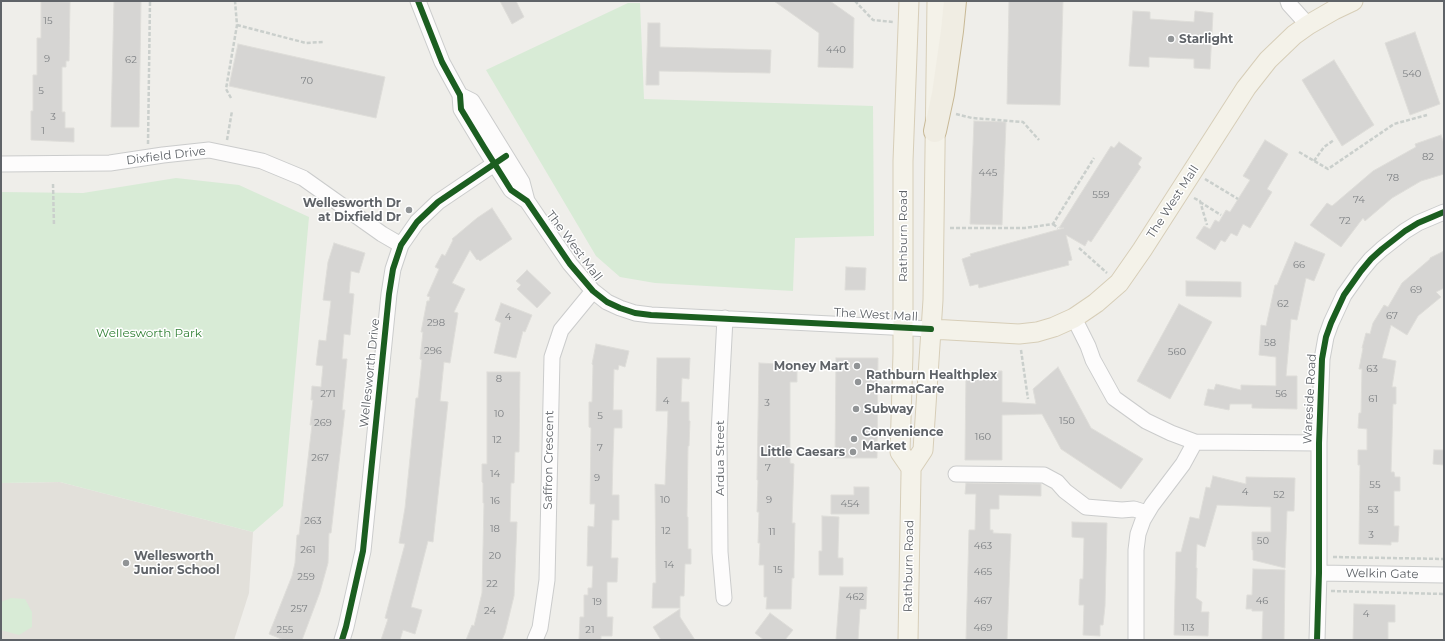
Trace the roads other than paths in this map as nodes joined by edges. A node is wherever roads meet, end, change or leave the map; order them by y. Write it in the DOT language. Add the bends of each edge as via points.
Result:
graph roads {
  1 [pos="418,1"];
  2 [pos="909,1"];
  3 [pos="936,1"];
  4 [pos="955,1"];
  5 [pos="1288,1"];
  6 [pos="1353,1"];
  7 [pos="1308,25"];
  8 [pos="935,131"];
  9 [pos="500,160"];
  10 [pos="1,164"];
  11 [pos="1444,212"];
  12 [pos="401,245"];
  13 [pos="593,291"];
  14 [pos="725,318"];
  15 [pos="1074,318"];
  16 [pos="903,328"];
  17 [pos="932,329"];
  18 [pos="1195,442"];
  19 [pos="1319,443"];
  20 [pos="911,468"];
  21 [pos="956,474"];
  22 [pos="1147,513"];
  23 [pos="1319,573"];
  24 [pos="1444,575"];
  25 [pos="724,598"];
  26 [pos="342,640"];
  27 [pos="535,640"];
  28 [pos="908,640"];
  29 [pos="1136,640"];
  30 [pos="1317,640"];
  1 -- 9 [label="street, The West Mall" via="442,62 460,95 472,101"];
  2 -- 16 [label="main road, Rathburn Road" via="903,161"];
  3 -- 8 [label="main road"];
  4 -- 8 [label="highway" via="943,94"];
  5 -- 7 [label="street"];
  6 -- 7 [label="main road, The West Mall"];
  7 -- 15 [label="main road, The West Mall" via="1280,47 1256,73 1119,283"];
  8 -- 17 [label="main road"];
  9 -- 12 [label="street, Wellesworth Drive" via="438,202 417,222"];
  9 -- 13 [label="street, The West Mall" via="522,182 527,201 570,264"];
  10 -- 12 [label="street, Dixfield Drive" via="110,163 209,150 240,156 262,161 303,178"];
  11 -- 19 [label="street, Wareside Road" via="1418,223 1382,249 1361,271 1344,295 1328,330 1322,359"];
  12 -- 26 [label="street, Wellesworth Drive" via="393,269 389,294 363,551"];
  13 -- 14 [label="street, The West Mall" via="607,302 635,313"];
  13 -- 27 [label="street, Saffron Crescent" via="561,330 552,357 547,580 540,628"];
  14 -- 16 [label="street, The West Mall"];
  14 -- 25 [label="street, Ardua Street" via="719,434 720,552"];
  15 -- 17 [label="main road, The West Mall" via="1037,332 1018,334"];
  15 -- 18 [label="street" via="1114,398 1146,420"];
  16 -- 17 [label="street, The West Mall"];
  16 -- 20 [label="main road, Rathburn Road" via="900,452"];
  17 -- 20 [label="main road" via="923,450"];
  18 -- 19 [label="street"];
  18 -- 22 [label="street" via="1183,464"];
  19 -- 23 [label="street, Wareside Road"];
  20 -- 28 [label="main road, Rathburn Road"];
  21 -- 22 [label="street" via="1044,474 1086,507 1134,509"];
  22 -- 29 [label="street" via="1138,534 1136,550"];
  23 -- 24 [label="street, Welkin Gate"];
  23 -- 30 [label="street, Wareside Road"];
}
